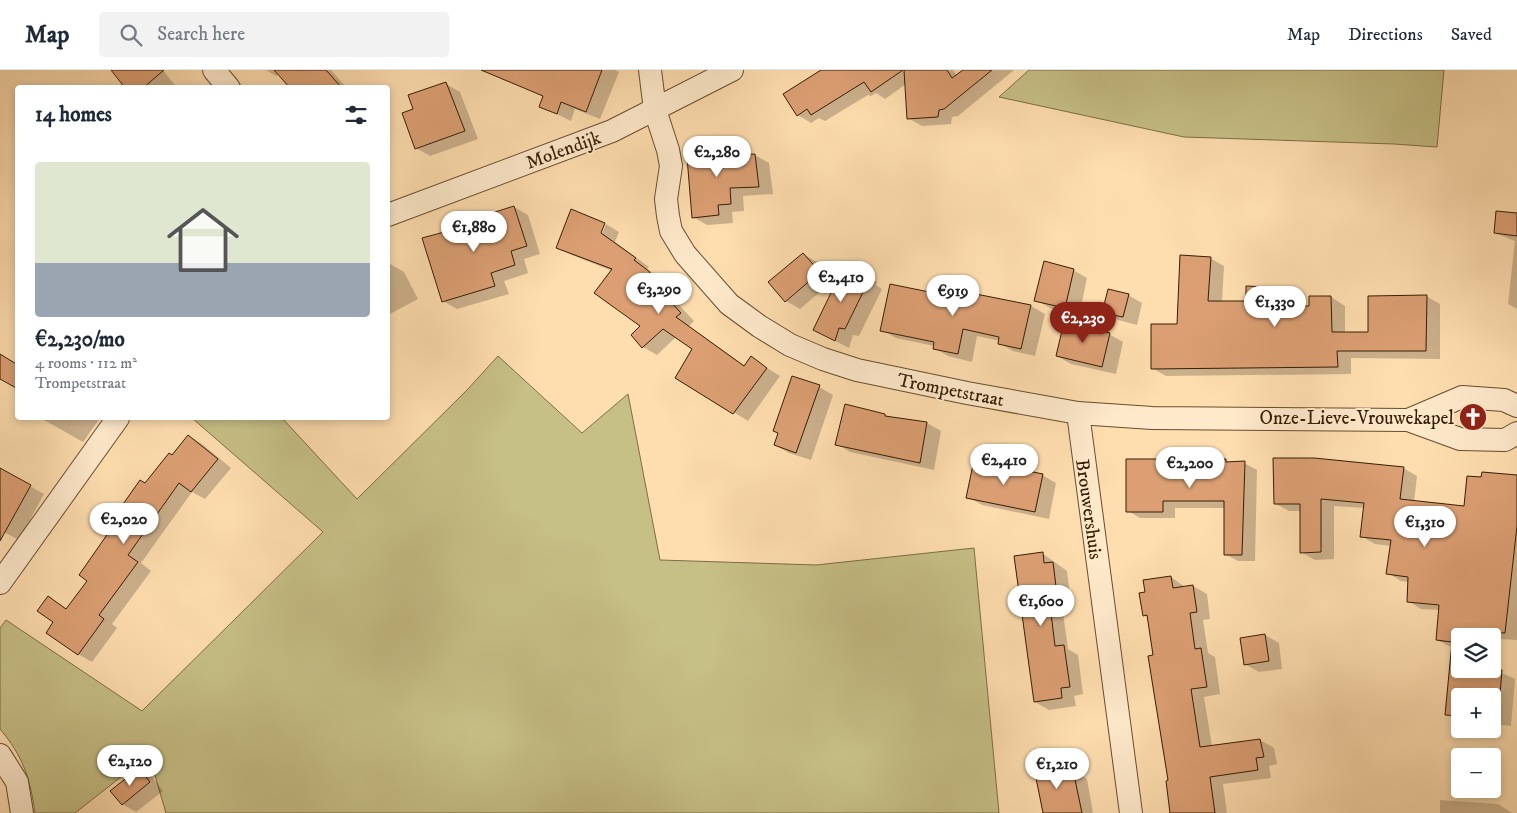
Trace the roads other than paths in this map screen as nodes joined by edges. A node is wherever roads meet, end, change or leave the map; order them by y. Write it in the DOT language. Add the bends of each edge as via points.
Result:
graph roads {
  1 [pos="214,70"];
  2 [pos="650,70"];
  3 [pos="732,70"];
  4 [pos="226,85"];
  5 [pos="655,110"];
  6 [pos="390,214"];
  7 [pos="1517,406"];
  8 [pos="1078,413"];
  9 [pos="117,420"];
  10 [pos="1408,420"];
  11 [pos="1517,433"];
  12 [pos="0,583"];
  13 [pos="0,755"];
  14 [pos="22,813"];
  15 [pos="1131,813"];
  1 -- 4 [label="street"];
  2 -- 5 [label="street, Trompetstraat"];
  3 -- 5 [label="street, Molendijk"];
  5 -- 6 [label="street, Molendijk" via="612,131"];
  5 -- 8 [label="street, Trompetstraat" via="671,166 666,199 671,231 705,280 729,304 759,326 790,345 857,370"];
  7 -- 10 [label="street, Trompetstraat" via="1504,400 1462,397"];
  8 -- 10 [label="street, Trompetstraat" via="1152,418"];
  8 -- 15 [label="street, Brouwershuis"];
  9 -- 12 [label="street"];
  10 -- 11 [label="street, Trompetstraat" via="1460,439 1506,440"];
  13 -- 14 [label="street" via="17,782"];
}
